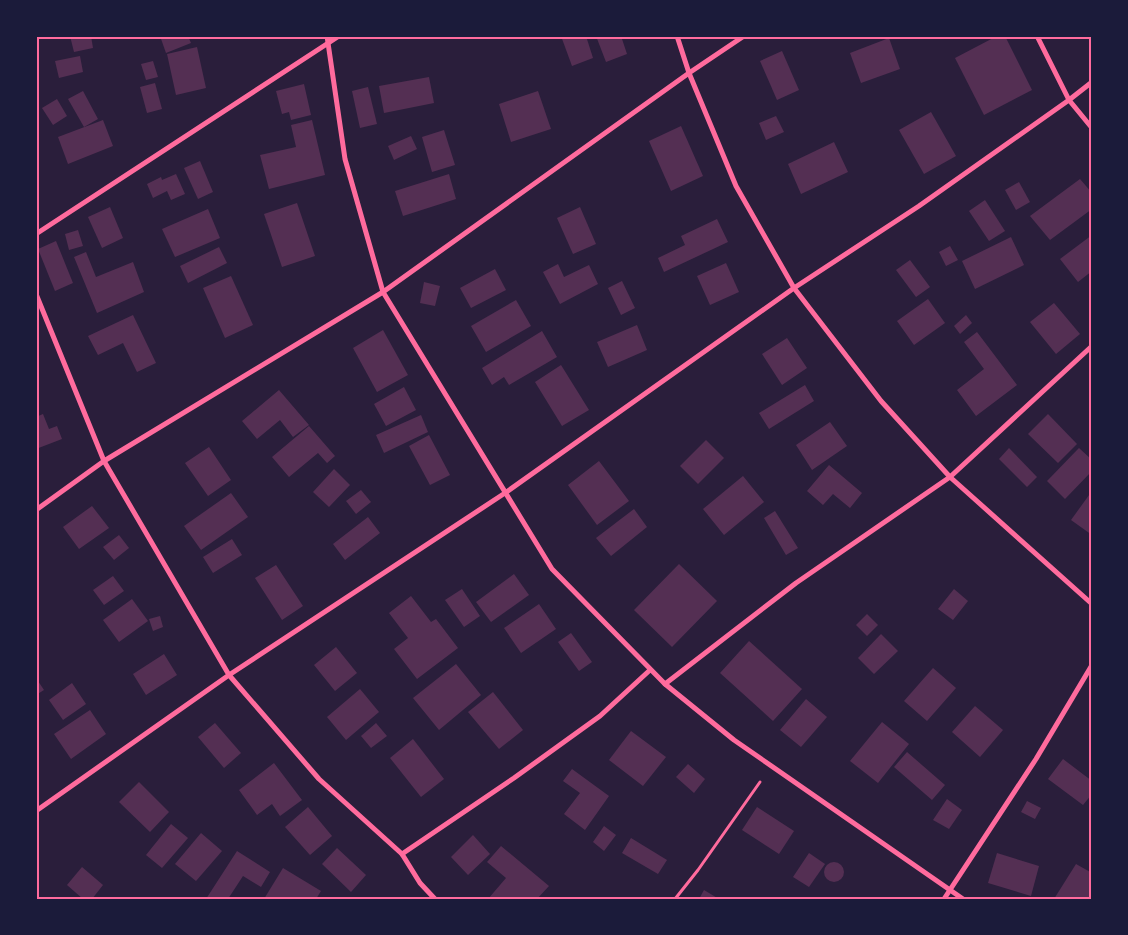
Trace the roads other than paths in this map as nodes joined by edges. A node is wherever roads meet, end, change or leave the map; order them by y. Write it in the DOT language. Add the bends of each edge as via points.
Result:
graph roads {
  1 [pos="328,36"];
  2 [pos="339,36"];
  3 [pos="677,36"];
  4 [pos="744,36"];
  5 [pos="1037,36"];
  6 [pos="328,43"];
  7 [pos="689,73"];
  8 [pos="1092,82"];
  9 [pos="1069,100"];
  10 [pos="1092,128"];
  11 [pos="36,234"];
  12 [pos="794,288"];
  13 [pos="383,292"];
  14 [pos="36,294"];
  15 [pos="1092,346"];
  16 [pos="104,461"];
  17 [pos="950,477"];
  18 [pos="505,493"];
  19 [pos="36,510"];
  20 [pos="1092,604"];
  21 [pos="1092,665"];
  22 [pos="650,670"];
  23 [pos="229,675"];
  24 [pos="665,684"];
  25 [pos="36,811"];
  26 [pos="402,854"];
  27 [pos="949,890"];
  28 [pos="435,899"];
  29 [pos="944,899"];
  30 [pos="963,899"];
  1 -- 6 [label="street"];
  2 -- 6 [label="street"];
  3 -- 7 [label="street"];
  4 -- 7 [label="street"];
  5 -- 9 [label="street"];
  6 -- 11 [label="street"];
  6 -- 13 [label="street" via="344,159"];
  7 -- 12 [label="street" via="736,186"];
  7 -- 13 [label="street"];
  8 -- 9 [label="street"];
  9 -- 10 [label="street"];
  9 -- 12 [label="street" via="919,206"];
  12 -- 17 [label="street" via="881,401"];
  12 -- 18 [label="street"];
  13 -- 16 [label="street"];
  13 -- 18 [label="street"];
  14 -- 16 [label="street"];
  15 -- 17 [label="street"];
  16 -- 19 [label="street"];
  16 -- 23 [label="street"];
  17 -- 20 [label="street"];
  17 -- 24 [label="street" via="796,583"];
  18 -- 22 [label="street" via="552,570"];
  18 -- 23 [label="street"];
  21 -- 27 [label="street" via="1036,760"];
  22 -- 24 [label="street"];
  22 -- 26 [label="street" via="600,716"];
  23 -- 25 [label="street"];
  23 -- 26 [label="street" via="318,779"];
  24 -- 27 [label="street" via="734,740"];
  26 -- 28 [label="street" via="420,883"];
  27 -- 29 [label="street"];
  27 -- 30 [label="street"];
}
